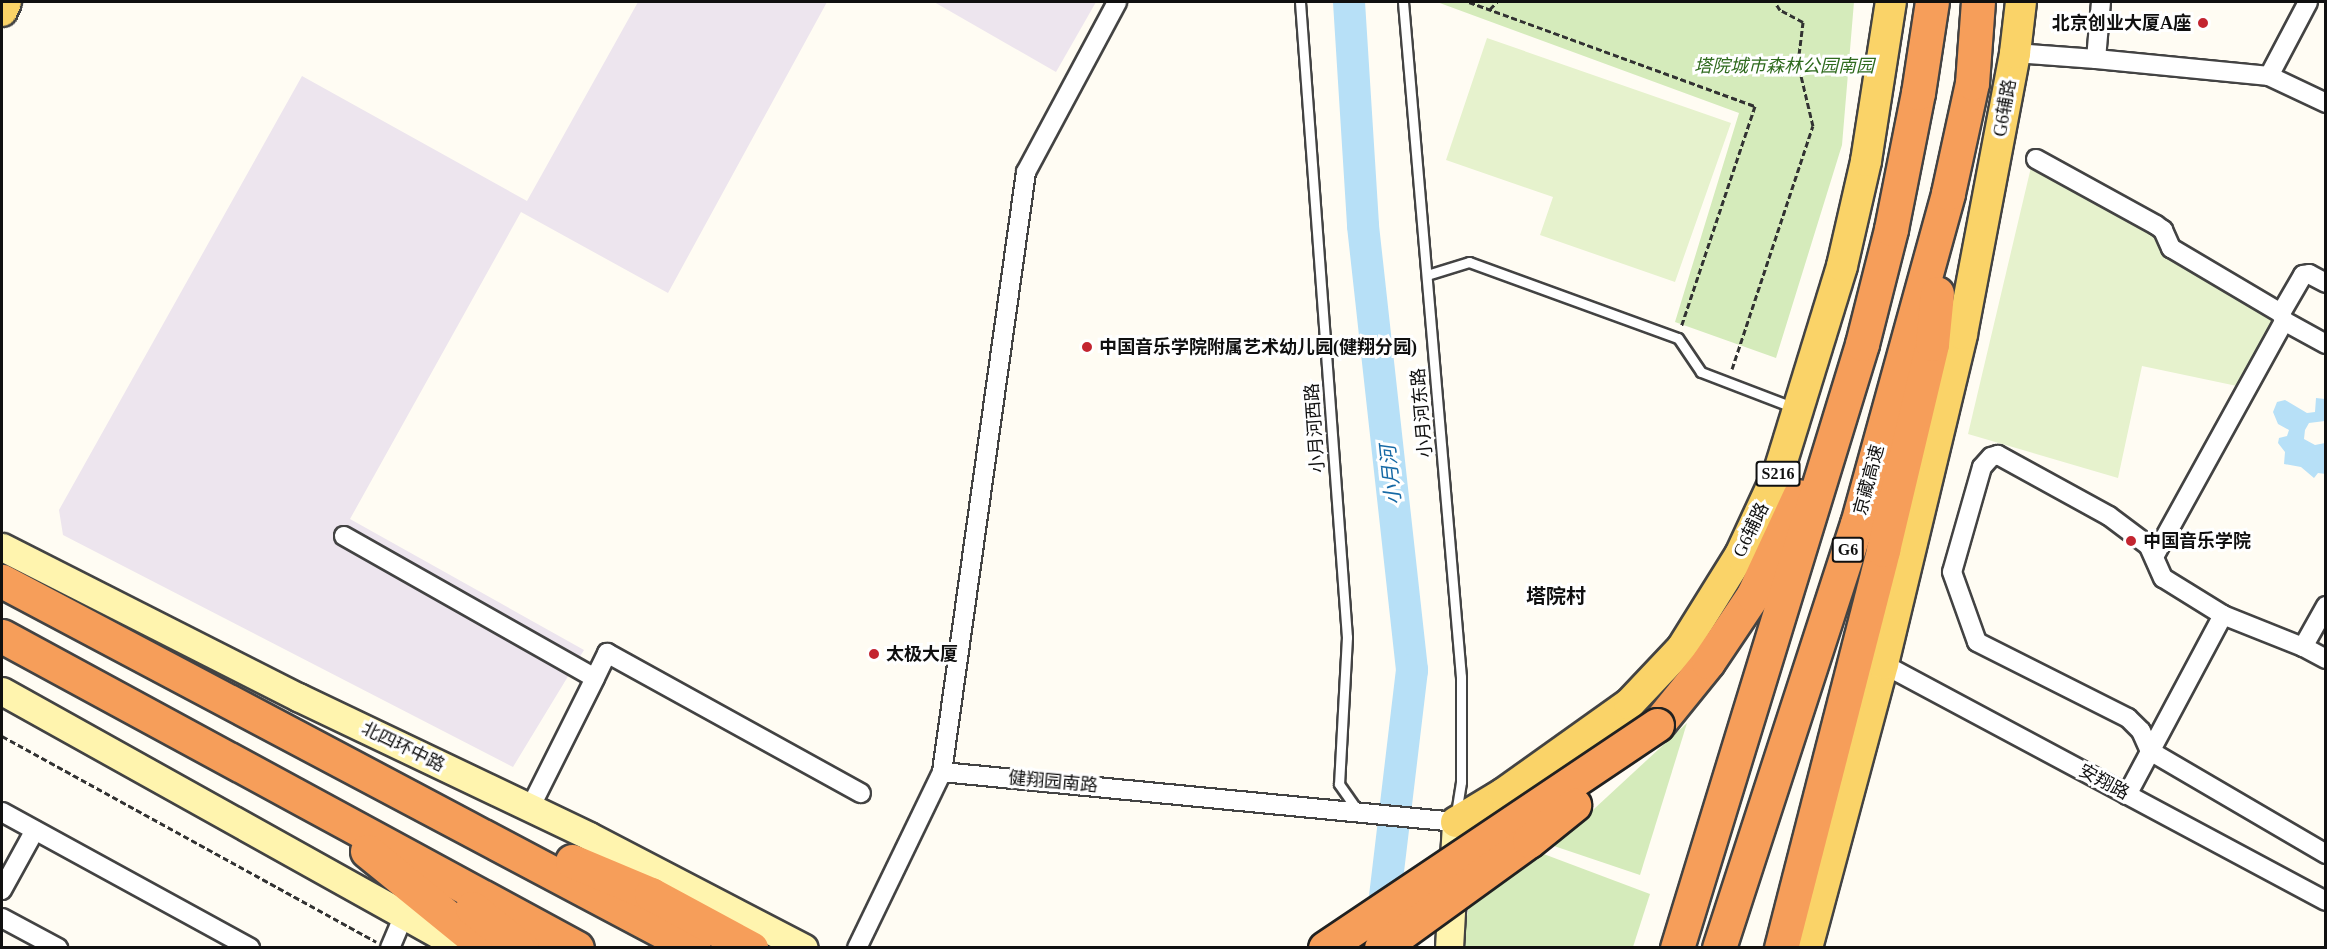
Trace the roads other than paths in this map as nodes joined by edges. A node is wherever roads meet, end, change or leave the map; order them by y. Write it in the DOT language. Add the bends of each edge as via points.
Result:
graph roads {
  1 [pos="6,2"];
  2 [pos="1117,2"];
  3 [pos="1300,2"];
  4 [pos="1403,2"];
  5 [pos="1891,2"];
  6 [pos="1911,2"];
  7 [pos="1932,2"];
  8 [pos="1978,2"];
  9 [pos="1991,2"];
  10 [pos="2020,2"];
  11 [pos="2101,2"];
  12 [pos="2308,2"];
  13 [pos="2,11"];
  14 [pos="2015,53"];
  15 [pos="2096,59"];
  16 [pos="2269,76"];
  17 [pos="1972,82"];
  18 [pos="2325,103"];
  19 [pos="2036,159"];
  20 [pos="1948,193"];
  21 [pos="1891,229"];
  22 [pos="1427,275"];
  23 [pos="2325,284"];
  24 [pos="2282,317"];
  25 [pos="1862,344"];
  26 [pos="2325,344"];
  27 [pos="1800,410"];
  28 [pos="344,536"];
  29 [pos="2,547"];
  30 [pos="2155,555"];
  31 [pos="2,581"];
  32 [pos="2325,606"];
  33 [pos="2223,615"];
  34 [pos="2,636"];
  35 [pos="2303,647"];
  36 [pos="2325,659"];
  37 [pos="1883,664"];
  38 [pos="595,678"];
  39 [pos="2,691"];
  40 [pos="1657,725"];
  41 [pos="2150,751"];
  42 [pos="942,772"];
  43 [pos="382,782"];
  44 [pos="861,793"];
  45 [pos="296,794"];
  46 [pos="2127,795"];
  47 [pos="530,808"];
  48 [pos="1357,810"];
  49 [pos="2,812"];
  50 [pos="1456,822"];
  51 [pos="35,830"];
  52 [pos="2325,854"];
  53 [pos="410,858"];
  54 [pos="2,890"];
  55 [pos="2325,901"];
  56 [pos="1733,902"];
  57 [pos="404,915"];
  58 [pos="2,918"];
  59 [pos="249,947"];
  60 [pos="58,948"];
  61 [pos="388,948"];
  62 [pos="463,948"];
  63 [pos="486,948"];
  64 [pos="522,948"];
  65 [pos="577,948"];
  66 [pos="694,948"];
  67 [pos="751,948"];
  68 [pos="804,948"];
  69 [pos="857,948"];
  70 [pos="1325,948"];
  71 [pos="1381,948"];
  72 [pos="1449,948"];
  73 [pos="1677,948"];
  74 [pos="1719,948"];
  75 [pos="1734,948"];
  76 [pos="1781,948"];
  77 [pos="1807,948"];
  1 -- 13 [label="main road"];
  2 -- 42 [label="street" via="1026,172"];
  3 -- 48 [label="lane, 小月河西路" via="1347,637 1339,784"];
  4 -- 22 [label="lane, 小月河东路"];
  5 -- 27 [label="main road, G6辅路 / S216" via="1861,184 1842,266"];
  6 -- 21 [label="highway"];
  7 -- 21 [label="highway, G6"];
  8 -- 17 [label="highway, 京藏高速 / G6"];
  9 -- 17 [label="highway"];
  10 -- 14 [label="main road, G6辅路"];
  11 -- 15 [label="street"];
  12 -- 16 [label="street"];
  14 -- 15 [label="street"];
  14 -- 37 [label="main road, G6辅路" via="1962,334"];
  15 -- 16 [label="street"];
  16 -- 18 [label="street"];
  17 -- 20 [label="highway, 京藏高速 / G6"];
  19 -- 24 [label="street" via="2156,225 2163,230 2171,248"];
  20 -- 56 [label="highway, 京藏高速 / G6" via="1857,524"];
  20 -- 76 [label="highway" via="1932,344"];
  21 -- 25 [label="highway, G6"];
  22 -- 27 [label="lane" via="1468,262 1678,338 1701,372"];
  22 -- 50 [label="lane, 小月河东路" via="1461,677 1461,782"];
  23 -- 24 [label="street" via="2303,275"];
  24 -- 26 [label="street"];
  24 -- 30 [label="street"];
  25 -- 40 [label="highway" via="1753,595 1708,662"];
  25 -- 73 [label="highway, G6"];
  27 -- 50 [label="main road, G6辅路 / S216" via="1779,471 1740,555 1683,648 1629,704"];
  28 -- 38 [label="street"];
  29 -- 47 [label="street, 北四环中路" via="298,697"];
  30 -- 33 [label="street" via="2163,578"];
  30 -- 41 [label="street" via="2150,546 2109,516 1998,455 1990,456 1982,467 1952,572 1977,642 2128,718"];
  31 -- 43 [label="highway"];
  32 -- 35 [label="street"];
  33 -- 35 [label="street"];
  33 -- 41 [label="street"];
  34 -- 45 [label="highway"];
  35 -- 36 [label="street"];
  37 -- 46 [label="street, 安翔路"];
  37 -- 77 [label="main road, G6辅路"];
  38 -- 44 [label="street" via="607,653"];
  38 -- 47 [label="street"];
  39 -- 57 [label="street"];
  40 -- 70 [label="highway, bridge"];
  40 -- 71 [label="highway, bridge" via="1600,784 1529,841"];
  41 -- 46 [label="street"];
  41 -- 52 [label="street"];
  42 -- 48 [label="street, 健翔园南路"];
  42 -- 69 [label="street"];
  43 -- 66 [label="highway"];
  43 -- 67 [label="highway" via="651,894"];
  45 -- 53 [label="highway"];
  45 -- 63 [label="highway"];
  46 -- 55 [label="street, 安翔路"];
  47 -- 68 [label="street, 北四环中路"];
  48 -- 50 [label="street, 健翔园南路"];
  49 -- 51 [label="street"];
  50 -- 72 [label="street"];
  51 -- 54 [label="street"];
  51 -- 59 [label="street"];
  53 -- 64 [label="highway"];
  53 -- 65 [label="highway"];
  56 -- 74 [label="highway, 京藏高速 / G6"];
  56 -- 75 [label="highway"];
  57 -- 61 [label="street"];
  57 -- 62 [label="street"];
  58 -- 60 [label="street"];
}
